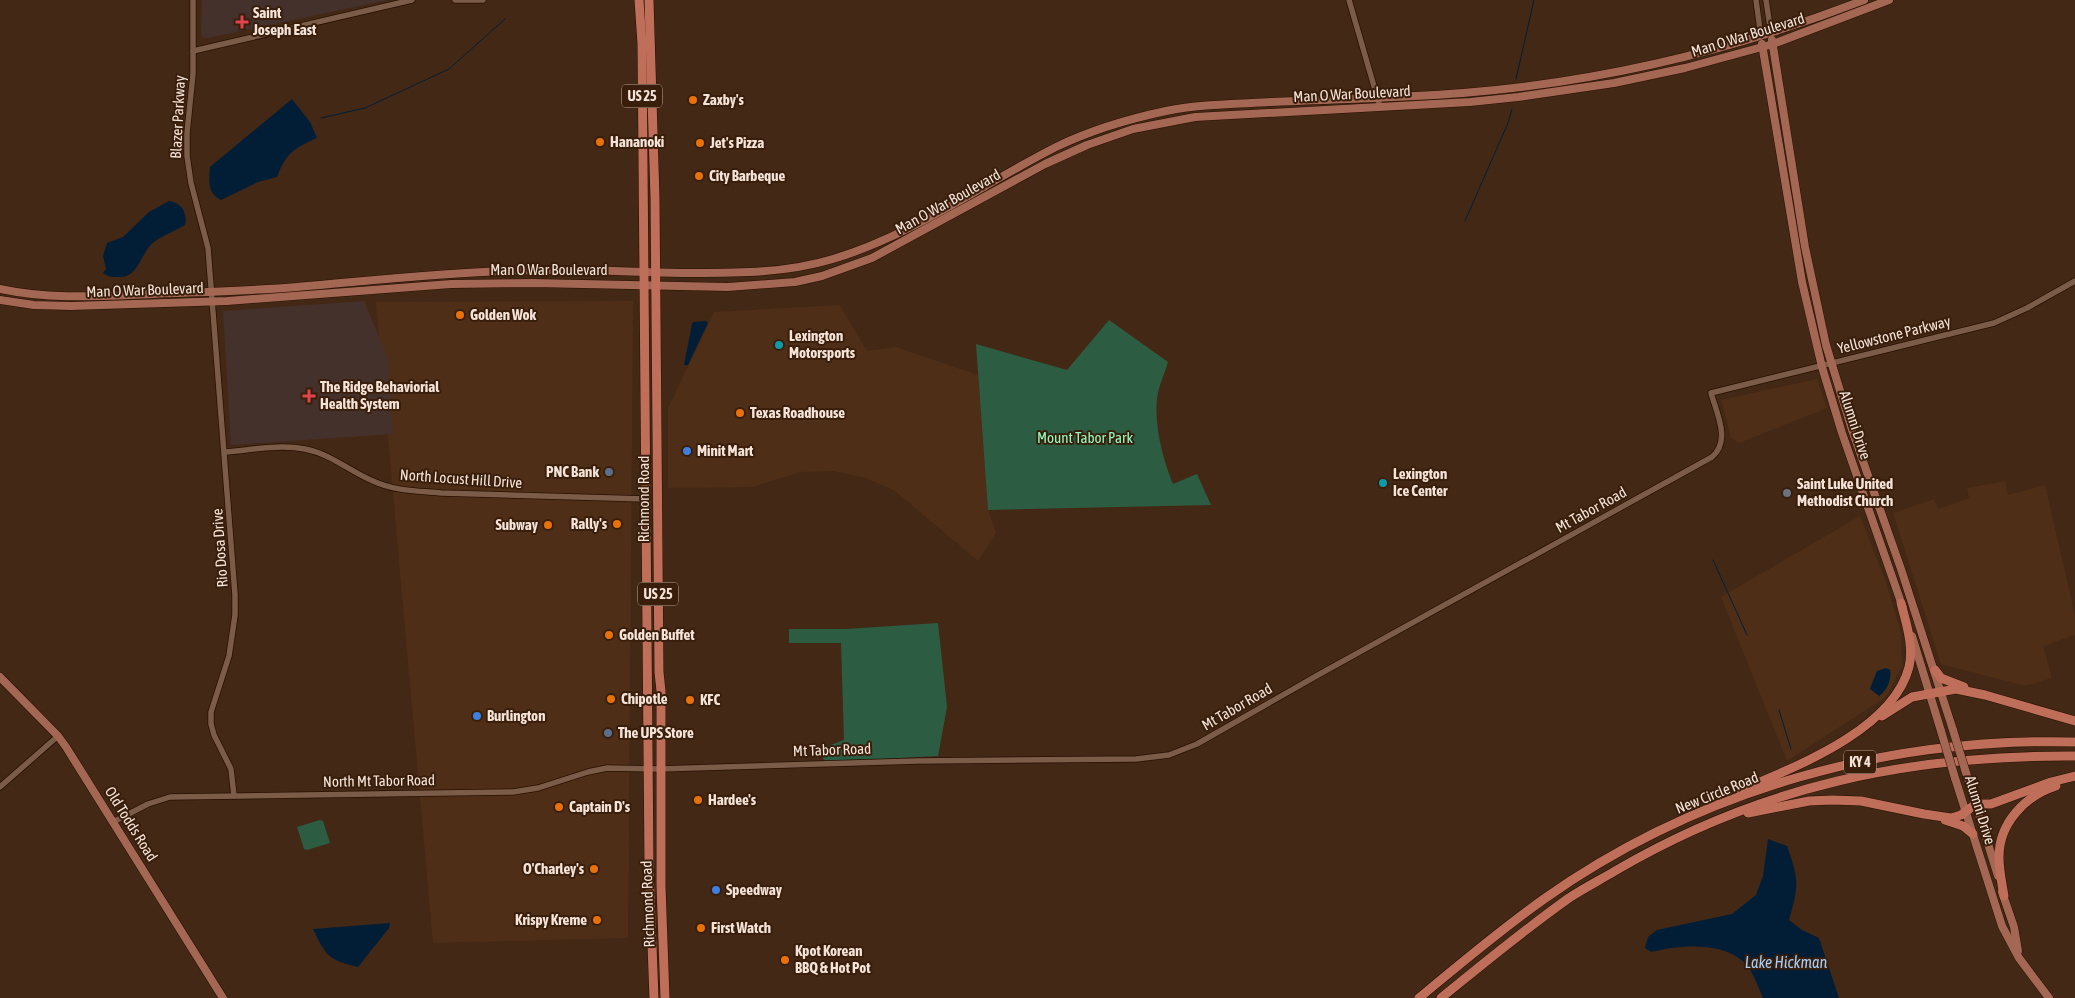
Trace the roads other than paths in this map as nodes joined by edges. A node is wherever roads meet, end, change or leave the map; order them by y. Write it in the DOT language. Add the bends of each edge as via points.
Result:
graph roads {
  1 [pos="193,0"];
  2 [pos="412,0"];
  3 [pos="454,0"];
  4 [pos="483,0"];
  5 [pos="639,0"];
  6 [pos="649,0"];
  7 [pos="1349,0"];
  8 [pos="1756,0"];
  9 [pos="1766,0"];
  10 [pos="1864,0"];
  11 [pos="1889,0"];
  12 [pos="1771,33"];
  13 [pos="1761,37"];
  14 [pos="1773,44"];
  15 [pos="1762,46"];
  16 [pos="193,51"];
  17 [pos="1377,96"];
  18 [pos="1380,107"];
  19 [pos="643,272"];
  20 [pos="656,272"];
  21 [pos="2075,281"];
  22 [pos="643,285"];
  23 [pos="656,286"];
  24 [pos="0,289"];
  25 [pos="211,292"];
  26 [pos="0,300"];
  27 [pos="212,302"];
  28 [pos="1831,364"];
  29 [pos="1822,367"];
  30 [pos="1711,393"];
  31 [pos="225,452"];
  32 [pos="646,499"];
  33 [pos="1901,603"];
  34 [pos="1935,670"];
  35 [pos="0,677"];
  36 [pos="1941,691"];
  37 [pos="1930,695"];
  38 [pos="1985,695"];
  39 [pos="2075,721"];
  40 [pos="58,736"];
  41 [pos="1850,736"];
  42 [pos="2075,742"];
  43 [pos="2075,756"];
  44 [pos="647,768"];
  45 [pos="660,768"];
  46 [pos="2075,776"];
  47 [pos="2075,781"];
  48 [pos="0,787"];
  49 [pos="234,796"];
  50 [pos="1976,804"];
  51 [pos="1966,812"];
  52 [pos="1930,816"];
  53 [pos="114,822"];
  54 [pos="1700,827"];
  55 [pos="1656,833"];
  56 [pos="1973,834"];
  57 [pos="2004,896"];
  58 [pos="2020,958"];
  59 [pos="223,998"];
  60 [pos="654,998"];
  61 [pos="665,998"];
  62 [pos="1419,998"];
  63 [pos="1441,998"];
  64 [pos="2049,998"];
  1 -- 16 [label="street, Blazer Parkway"];
  2 -- 16 [label="street"];
  3 -- 4 [label="street"];
  5 -- 19 [label="highway, Richmond Road / US 25"];
  6 -- 20 [label="highway, Richmond Road / US 25"];
  7 -- 17 [label="street"];
  8 -- 13 [label="street, Alumni Drive"];
  9 -- 12 [label="street, Alumni Drive"];
  10 -- 12 [label="main road, Man O War Boulevard"];
  11 -- 14 [label="main road, Man O War Boulevard"];
  12 -- 13 [label="main road, Man O War Boulevard"];
  12 -- 14 [label="main road, Alumni Drive"];
  13 -- 15 [label="main road, Alumni Drive"];
  13 -- 17 [label="main road, Man O War Boulevard" via="1680,59 1581,79 1508,89"];
  14 -- 15 [label="main road, Man O War Boulevard"];
  14 -- 28 [label="main road, Alumni Drive" via="1805,247"];
  15 -- 18 [label="main road, Man O War Boulevard" via="1685,68 1569,91"];
  15 -- 29 [label="main road, Alumni Drive" via="1797,256"];
  16 -- 25 [label="street, Blazer Parkway" via="187,156 208,248"];
  17 -- 18 [label="street"];
  17 -- 20 [label="main road, Man O War Boulevard" via="1198,107 1140,117 1060,146 903,230 839,257 761,273"];
  18 -- 23 [label="main road, Man O War Boulevard" via="1202,116 1141,127 1063,156 893,248 829,274 769,285"];
  19 -- 20 [label="main road, Man O War Boulevard"];
  19 -- 22 [label="highway, Richmond Road / US 25"];
  19 -- 25 [label="main road, Man O War Boulevard" via="494,271"];
  20 -- 23 [label="highway, Richmond Road / US 25"];
  21 -- 28 [label="street, Yellowstone Parkway" via="1994,323"];
  22 -- 23 [label="main road, Man O War Boulevard"];
  22 -- 27 [label="main road, Man O War Boulevard" via="451,284"];
  22 -- 32 [label="highway, Richmond Road / US 25"];
  23 -- 45 [label="highway, Richmond Road / US 25"];
  24 -- 25 [label="main road, Man O War Boulevard" via="73,297"];
  25 -- 27 [label="street, Rio Dosa Drive"];
  26 -- 27 [label="main road, Man O War Boulevard" via="70,306"];
  27 -- 31 [label="street, Rio Dosa Drive"];
  28 -- 29 [label="street, Yellowstone Parkway"];
  28 -- 34 [label="main road, Alumni Drive"];
  29 -- 30 [label="street, Yellowstone Parkway"];
  29 -- 33 [label="main road, Alumni Drive"];
  30 -- 45 [label="street, Mt Tabor Road" via="1722,440 1712,457 1179,752 1144,759 927,760"];
  31 -- 32 [label="street, North Locust Hill Drive" via="286,447 306,449 329,456 377,483 407,490"];
  31 -- 49 [label="street, Rio Dosa Drive" via="235,574 235,616 229,656 211,712 211,724 231,770"];
  32 -- 44 [label="highway, Richmond Road / US 25"];
  33 -- 37 [label="main road, Alumni Drive"];
  33 -- 41 [label="highway" via="1910,643 1906,675 1889,703"];
  34 -- 36 [label="main road, Alumni Drive"];
  34 -- 38 [label="highway" via="1945,680"];
  35 -- 40 [label="main road, Old Todds Road"];
  36 -- 37 [label="highway"];
  36 -- 38 [label="highway" via="1956,688"];
  36 -- 50 [label="main road, Alumni Drive, bridge"];
  37 -- 41 [label="highway" via="1912,697"];
  37 -- 51 [label="main road, Alumni Drive, bridge"];
  38 -- 39 [label="highway"];
  40 -- 48 [label="street"];
  40 -- 53 [label="main road, Old Todds Road"];
  41 -- 55 [label="highway" via="1814,758 1713,802"];
  42 -- 55 [label="highway, New Circle Road / KY 4" via="1964,746 1853,763 1754,791"];
  43 -- 54 [label="highway, New Circle Road / KY 4" via="1972,758 1879,772 1789,794"];
  44 -- 45 [label="street, Mt Tabor Road"];
  44 -- 49 [label="street, North Mt Tabor Road" via="599,770 513,792"];
  44 -- 60 [label="highway, Richmond Road / US 25"];
  45 -- 61 [label="highway, Richmond Road / US 25"];
  46 -- 50 [label="highway" via="2043,784 1991,804"];
  47 -- 57 [label="highway" via="2031,798 2008,824 1999,855"];
  49 -- 53 [label="street, North Mt Tabor Road" via="170,797 148,804"];
  50 -- 51 [label="highway"];
  50 -- 57 [label="main road, Alumni Drive"];
  51 -- 52 [label="highway" via="1951,818"];
  51 -- 56 [label="main road, Alumni Drive"];
  52 -- 54 [label="highway" via="1861,802 1820,800 1745,814"];
  52 -- 56 [label="highway" via="1958,824"];
  53 -- 59 [label="main road, Old Todds Road"];
  54 -- 63 [label="highway, New Circle Road / KY 4" via="1650,851 1571,897"];
  55 -- 62 [label="highway, New Circle Road / KY 4" via="1544,899"];
  56 -- 58 [label="main road, Alumni Drive" via="2002,926"];
  57 -- 58 [label="main road, Alumni Drive"];
  58 -- 64 [label="main road, Alumni Drive"];
}
